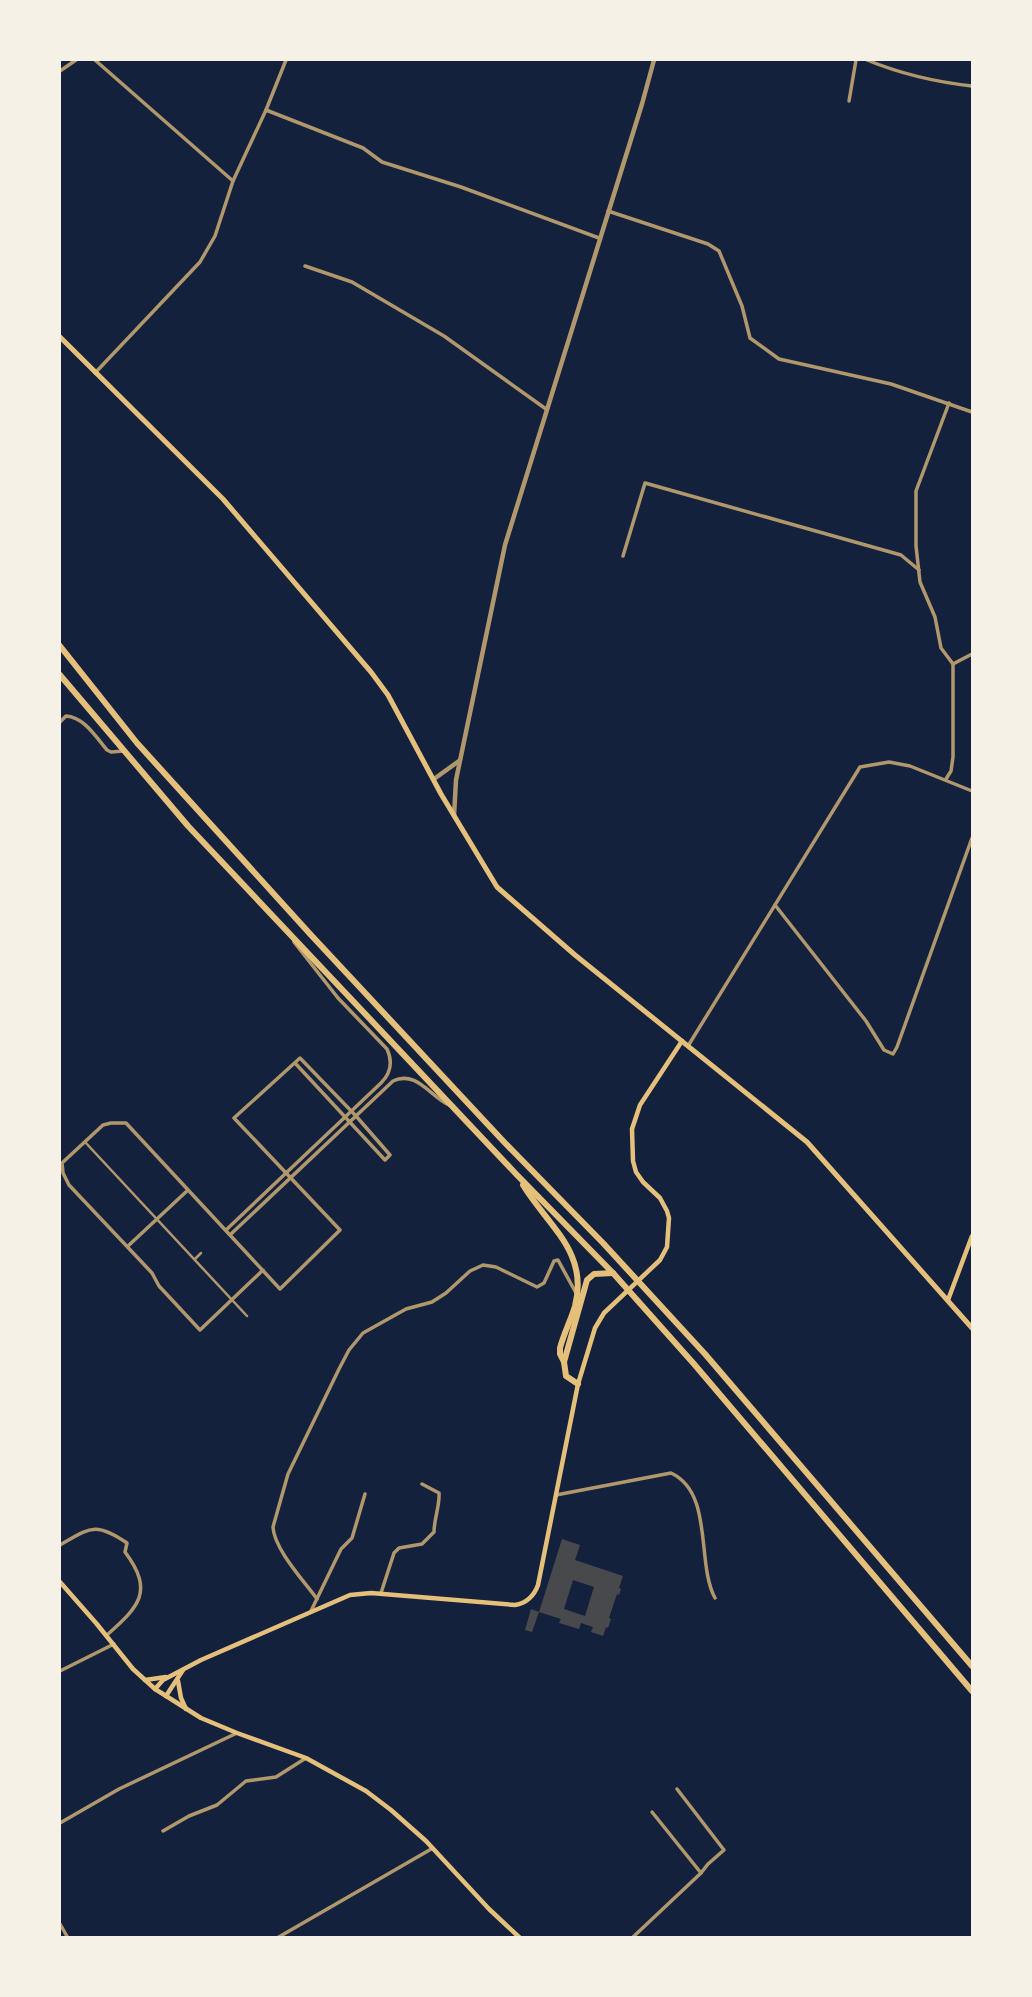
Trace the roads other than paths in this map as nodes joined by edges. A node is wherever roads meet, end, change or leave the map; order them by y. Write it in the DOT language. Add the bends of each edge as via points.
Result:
graph roads {
  1 [pos="76,60"];
  2 [pos="95,60"];
  3 [pos="286,60"];
  4 [pos="654,60"];
  5 [pos="856,60"];
  6 [pos="867,60"];
  7 [pos="60,71"];
  8 [pos="972,86"];
  9 [pos="849,101"];
  10 [pos="266,110"];
  11 [pos="233,181"];
  12 [pos="608,211"];
  13 [pos="599,238"];
  14 [pos="305,266"];
  15 [pos="60,337"];
  16 [pos="95,373"];
  17 [pos="949,403"];
  18 [pos="546,409"];
  19 [pos="972,412"];
  20 [pos="623,556"];
  21 [pos="919,570"];
  22 [pos="60,646"];
  23 [pos="972,654"];
  24 [pos="953,664"];
  25 [pos="60,677"];
  26 [pos="60,722"];
  27 [pos="124,751"];
  28 [pos="460,761"];
  29 [pos="434,779"];
  30 [pos="945,780"];
  31 [pos="972,791"];
  32 [pos="454,817"];
  33 [pos="972,838"];
  34 [pos="775,905"];
  35 [pos="287,931"];
  36 [pos="682,1041"];
  37 [pos="688,1046"];
  38 [pos="295,1063"];
  39 [pos="453,1107"];
  40 [pos="352,1112"];
  41 [pos="356,1116"];
  42 [pos="346,1118"];
  43 [pos="350,1122"];
  44 [pos="84,1141"];
  45 [pos="288,1175"];
  46 [pos="517,1175"];
  47 [pos="188,1190"];
  48 [pos="157,1219"];
  49 [pos="226,1230"];
  50 [pos="231,1234"];
  51 [pos="972,1236"];
  52 [pos="128,1246"];
  53 [pos="201,1253"];
  54 [pos="195,1259"];
  55 [pos="263,1270"];
  56 [pos="613,1273"];
  57 [pos="577,1295"];
  58 [pos="232,1299"];
  59 [pos="948,1300"];
  60 [pos="247,1316"];
  61 [pos="972,1328"];
  62 [pos="564,1362"];
  63 [pos="579,1384"];
  64 [pos="422,1484"];
  65 [pos="365,1494"];
  66 [pos="556,1495"];
  67 [pos="60,1545"];
  68 [pos="60,1582"];
  69 [pos="381,1594"];
  70 [pos="715,1598"];
  71 [pos="317,1599"];
  72 [pos="311,1611"];
  73 [pos="107,1635"];
  74 [pos="114,1644"];
  75 [pos="972,1666"];
  76 [pos="184,1669"];
  77 [pos="60,1671"];
  78 [pos="170,1676"];
  79 [pos="145,1680"];
  80 [pos="178,1680"];
  81 [pos="155,1689"];
  82 [pos="972,1691"];
  83 [pos="166,1696"];
  84 [pos="186,1710"];
  85 [pos="237,1733"];
  86 [pos="306,1758"];
  87 [pos="677,1788"];
  88 [pos="652,1812"];
  89 [pos="60,1823"];
  90 [pos="163,1831"];
  91 [pos="433,1848"];
  92 [pos="701,1874"];
  93 [pos="60,1924"];
  94 [pos="68,1937"];
  95 [pos="277,1937"];
  96 [pos="520,1937"];
  97 [pos="632,1937"];
  1 -- 7 [label="street"];
  2 -- 11 [label="street"];
  3 -- 10 [label="street"];
  4 -- 12 [label="street"];
  5 -- 9 [label="street"];
  6 -- 8 [label="street" via="892,70"];
  10 -- 11 [label="street"];
  10 -- 13 [label="street" via="363,148 382,162"];
  11 -- 16 [label="street" via="215,236 200,262"];
  12 -- 13 [label="street"];
  12 -- 17 [label="street" via="719,251 750,338 779,359 891,384"];
  13 -- 18 [label="street"];
  14 -- 18 [label="street" via="352,282 444,336"];
  15 -- 16 [label="main road"];
  16 -- 29 [label="main road" via="223,499 371,673"];
  17 -- 19 [label="street"];
  17 -- 21 [label="street" via="916,491"];
  18 -- 28 [label="street" via="505,545"];
  20 -- 21 [label="street" via="645,483 901,555"];
  21 -- 24 [label="street" via="941,648"];
  22 -- 75 [label="highway" via="137,743 294,917 705,1354"];
  23 -- 24 [label="street"];
  24 -- 30 [label="street" via="953,757"];
  25 -- 27 [label="highway"];
  26 -- 27 [label="street" via="66,716 75,717 107,750"];
  27 -- 35 [label="highway"];
  28 -- 29 [label="street"];
  28 -- 32 [label="street"];
  29 -- 32 [label="main road"];
  30 -- 31 [label="street"];
  30 -- 34 [label="street" via="889,762 860,767"];
  32 -- 36 [label="main road" via="497,887"];
  33 -- 34 [label="street" via="893,1054 884,1050"];
  34 -- 37 [label="street"];
  35 -- 39 [label="highway"];
  35 -- 40 [label="street" via="389,1055 386,1079"];
  36 -- 37 [label="main road"];
  36 -- 63 [label="main road" via="640,1105 632,1129 636,1172 660,1198 669,1218 667,1247 660,1260 597,1323"];
  37 -- 59 [label="main road" via="807,1142"];
  38 -- 40 [label="street" via="300,1058"];
  38 -- 42 [label="street"];
  38 -- 45 [label="street" via="234,1118"];
  39 -- 41 [label="street" via="419,1083 400,1078"];
  39 -- 46 [label="highway"];
  40 -- 41 [label="street"];
  40 -- 42 [label="street"];
  41 -- 43 [label="street"];
  41 -- 43 [label="street" via="390,1155 385,1160"];
  42 -- 43 [label="street"];
  42 -- 45 [label="street"];
  43 -- 45 [label="street"];
  44 -- 47 [label="street" via="107,1124 126,1124"];
  44 -- 48 [label="street"];
  44 -- 52 [label="street" via="62,1163 63,1174"];
  45 -- 49 [label="street"];
  45 -- 50 [label="street"];
  45 -- 55 [label="street" via="340,1230 281,1289"];
  46 -- 56 [label="highway"];
  46 -- 57 [label="highway" via="573,1257"];
  47 -- 48 [label="street"];
  47 -- 49 [label="street"];
  48 -- 52 [label="street"];
  48 -- 54 [label="street"];
  49 -- 50 [label="street"];
  50 -- 55 [label="street"];
  51 -- 59 [label="main road"];
  52 -- 58 [label="street" via="200,1330"];
  53 -- 54 [label="street"];
  54 -- 58 [label="street"];
  55 -- 58 [label="street"];
  56 -- 62 [label="highway" via="594,1273 587,1280"];
  56 -- 82 [label="highway"];
  57 -- 62 [label="highway" via="560,1348"];
  57 -- 71 [label="street" via="557,1259 537,1287 482,1265 432,1302 406,1309 363,1333 349,1350 288,1474 274,1527 278,1544"];
  58 -- 60 [label="street"];
  59 -- 61 [label="main road"];
  62 -- 63 [label="highway" via="566,1376"];
  63 -- 66 [label="main road"];
  64 -- 69 [label="street" via="439,1493 434,1532 422,1544 394,1553"];
  65 -- 71 [label="street" via="352,1538 341,1549"];
  66 -- 69 [label="main road" via="538,1585 526,1602 510,1605"];
  66 -- 70 [label="street" via="671,1473 679,1476 699,1509 708,1586"];
  67 -- 73 [label="street" via="93,1528 127,1542 125,1552 140,1577 139,1597 130,1614"];
  68 -- 73 [label="main road"];
  69 -- 72 [label="main road" via="350,1595"];
  71 -- 72 [label="street"];
  72 -- 76 [label="main road"];
  73 -- 74 [label="main road"];
  74 -- 77 [label="street"];
  74 -- 79 [label="main road"];
  76 -- 78 [label="main road"];
  76 -- 80 [label="main road"];
  78 -- 79 [label="main road"];
  78 -- 81 [label="main road"];
  79 -- 81 [label="main road"];
  80 -- 83 [label="main road"];
  80 -- 84 [label="main road"];
  81 -- 83 [label="main road"];
  83 -- 84 [label="main road"];
  84 -- 85 [label="main road"];
  85 -- 86 [label="main road"];
  85 -- 89 [label="street" via="118,1789"];
  86 -- 90 [label="street" via="276,1777 246,1781 217,1805"];
  86 -- 91 [label="main road" via="366,1791"];
  87 -- 92 [label="street" via="724,1850"];
  88 -- 92 [label="street"];
  91 -- 95 [label="street"];
  91 -- 96 [label="main road"];
  92 -- 97 [label="street"];
  93 -- 94 [label="street"];
}
